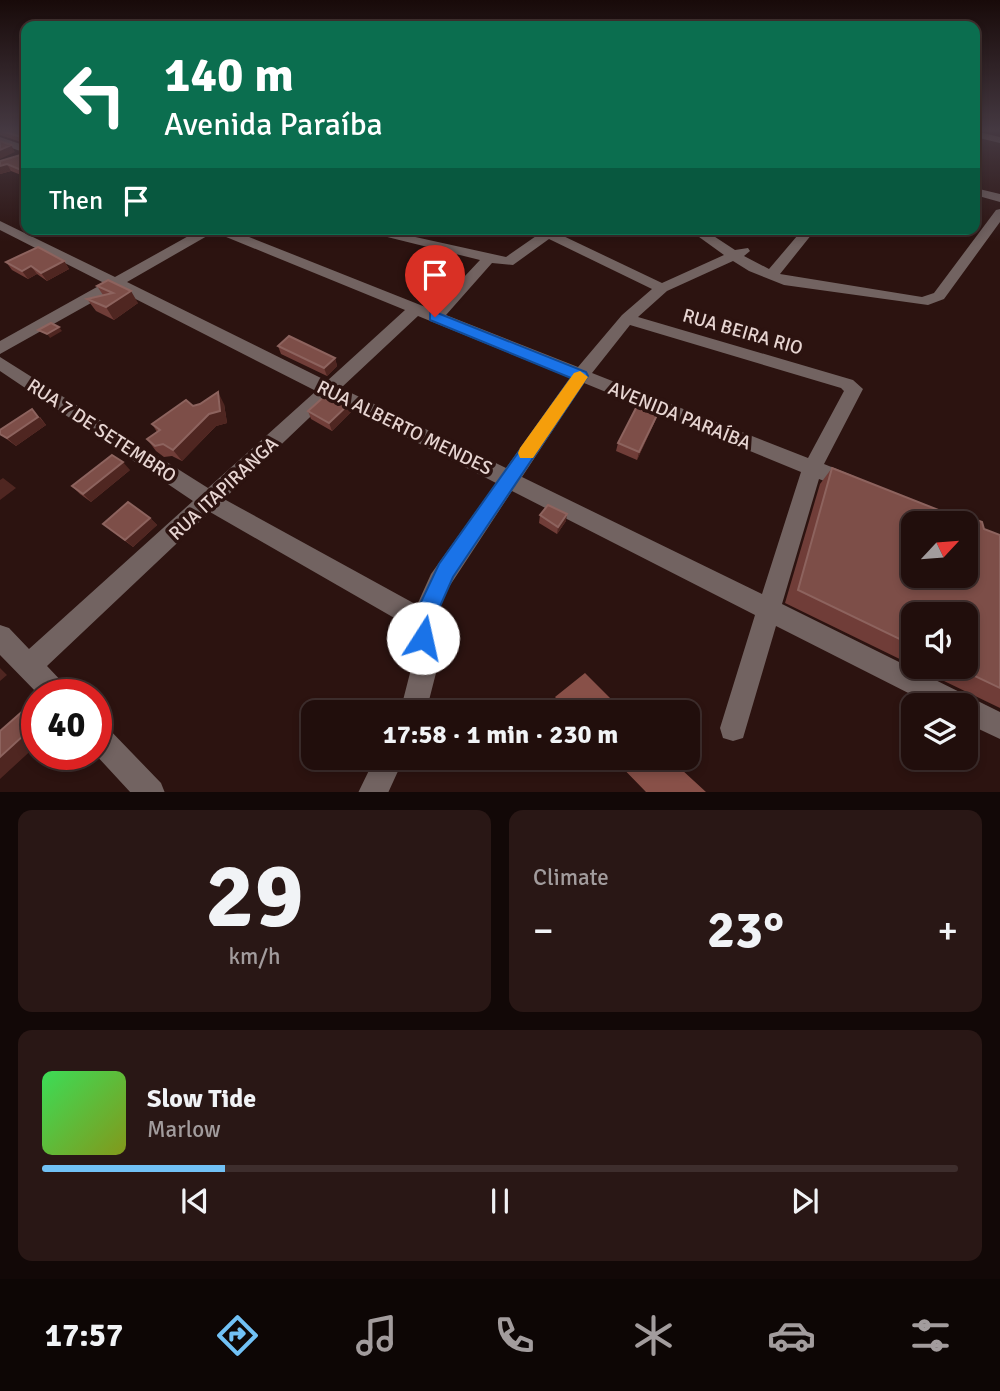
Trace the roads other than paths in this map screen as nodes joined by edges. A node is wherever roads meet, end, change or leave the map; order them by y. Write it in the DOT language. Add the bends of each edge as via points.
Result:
graph roads {
  1 [pos="980,192"];
  2 [pos="1000,198"];
  3 [pos="1000,213"];
  4 [pos="25,235"];
  5 [pos="200,235"];
  6 [pos="232,235"];
  7 [pos="388,235"];
  8 [pos="541,235"];
  9 [pos="554,235"];
  10 [pos="705,235"];
  11 [pos="718,235"];
  12 [pos="805,235"];
  13 [pos="738,253"];
  14 [pos="489,258"];
  15 [pos="773,273"];
  16 [pos="116,282"];
  17 [pos="662,288"];
  18 [pos="425,313"];
  19 [pos="627,318"];
  20 [pos="0,348"];
  21 [pos="0,363"];
  22 [pos="580,376"];
  23 [pos="330,390"];
  24 [pos="812,468"];
  25 [pos="509,478"];
  26 [pos="862,488"];
  27 [pos="210,501"];
  28 [pos="767,610"];
  29 [pos="425,615"];
  30 [pos="0,637"];
  31 [pos="29,666"];
  32 [pos="42,679"];
  33 [pos="935,693"];
  34 [pos="416,700"];
  35 [pos="978,715"];
  36 [pos="1000,726"];
  37 [pos="733,728"];
  38 [pos="112,753"];
  39 [pos="384,770"];
  40 [pos="150,792"];
  41 [pos="373,792"];
  1 -- 2 [label="street"];
  3 -- 15 [label="street" via="936,299 915,302 827,290"];
  4 -- 16 [label="street, RUA ALBERTO MENDES"];
  5 -- 16 [label="street"];
  6 -- 18 [label="street, AVENIDA PARAÍBA"];
  7 -- 14 [label="street"];
  8 -- 14 [label="street" via="512,261"];
  9 -- 17 [label="street"];
  10 -- 13 [label="street"];
  11 -- 13 [label="street"];
  12 -- 15 [label="street"];
  13 -- 15 [label="street"];
  13 -- 17 [label="street"];
  14 -- 18 [label="street, RUA ITAPIRANGA"];
  16 -- 20 [label="street"];
  16 -- 23 [label="street, RUA ALBERTO MENDES"];
  17 -- 19 [label="street"];
  18 -- 22 [label="street, AVENIDA PARAÍBA"];
  18 -- 23 [label="street, RUA ITAPIRANGA"];
  19 -- 22 [label="street"];
  19 -- 24 [label="street, RUA BEIRA RIO" via="854,389"];
  21 -- 27 [label="street, RUA 7 DE SETEMBRO"];
  22 -- 24 [label="street, AVENIDA PARAÍBA"];
  22 -- 25 [label="street"];
  23 -- 25 [label="street, RUA ALBERTO MENDES"];
  23 -- 27 [label="street, RUA ITAPIRANGA"];
  24 -- 26 [label="street, AVENIDA PARAÍBA"];
  24 -- 28 [label="street"];
  25 -- 28 [label="street, RUA ALBERTO MENDES"];
  25 -- 29 [label="street" via="454,558"];
  27 -- 29 [label="street, RUA 7 DE SETEMBRO"];
  27 -- 31 [label="street, RUA ITAPIRANGA"];
  28 -- 33 [label="street, RUA ALBERTO MENDES"];
  28 -- 37 [label="street"];
  29 -- 34 [label="street" via="423,673"];
  30 -- 31 [label="street"];
  31 -- 32 [label="street"];
  35 -- 36 [label="street"];
  38 -- 40 [label="street"];
  39 -- 41 [label="street"];
}
